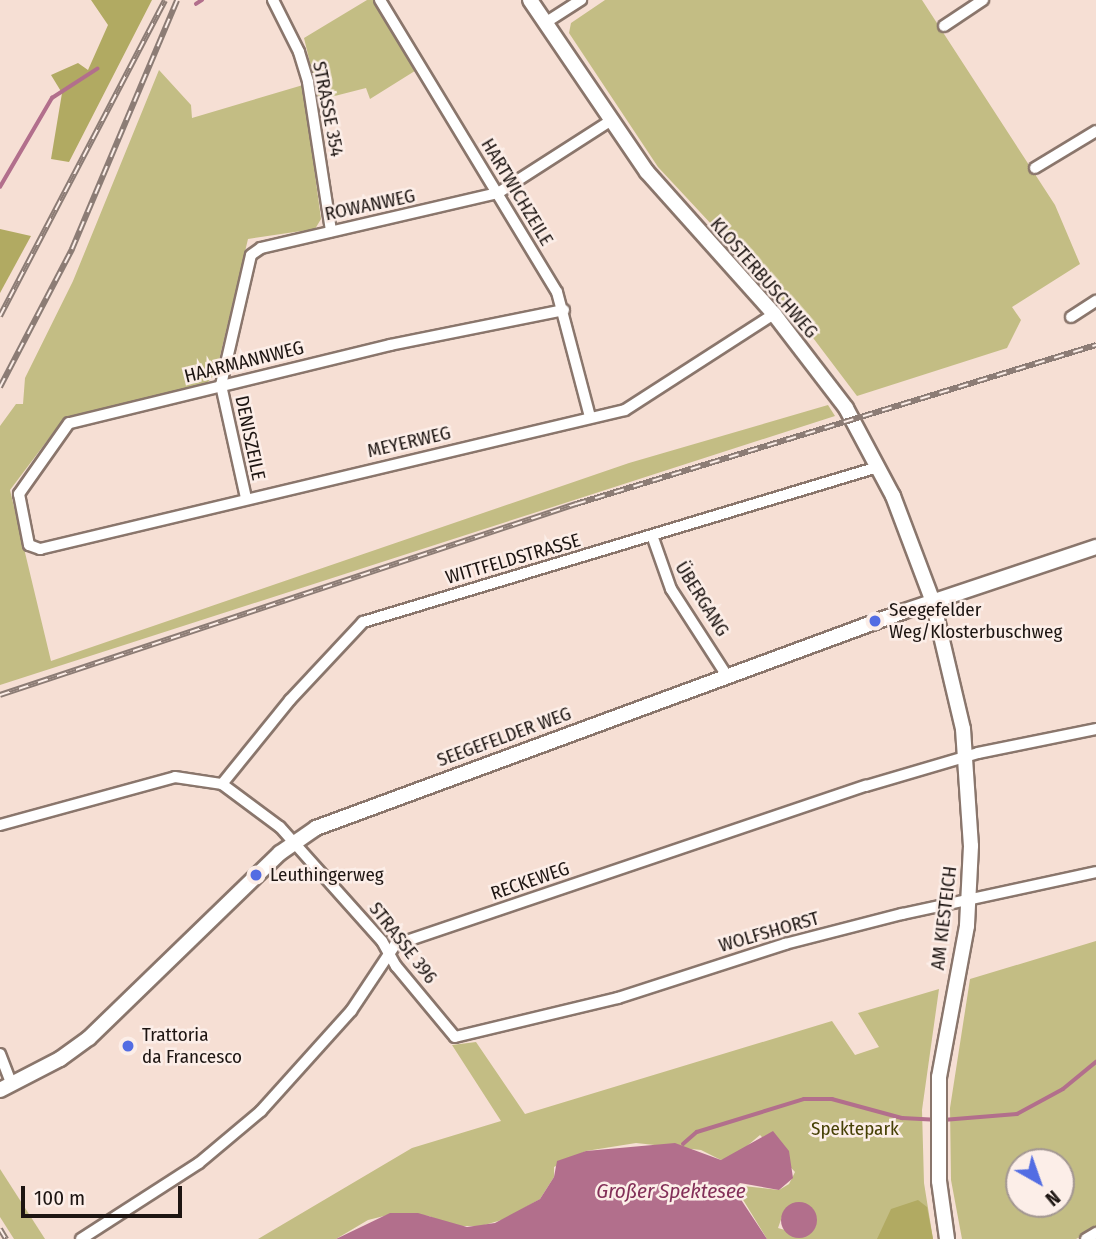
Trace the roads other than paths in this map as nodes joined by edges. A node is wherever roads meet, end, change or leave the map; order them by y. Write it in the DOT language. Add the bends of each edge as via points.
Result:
graph roads {
  1 [pos="273,0"];
  2 [pos="380,0"];
  3 [pos="530,0"];
  4 [pos="581,0"];
  5 [pos="982,0"];
  6 [pos="545,23"];
  7 [pos="944,26"];
  8 [pos="610,121"];
  9 [pos="1096,131"];
  10 [pos="1035,168"];
  11 [pos="498,193"];
  12 [pos="331,231"];
  13 [pos="1096,302"];
  14 [pos="564,310"];
  15 [pos="774,314"];
  16 [pos="1070,317"];
  17 [pos="221,385"];
  18 [pos="590,417"];
  19 [pos="878,467"];
  20 [pos="246,498"];
  21 [pos="653,538"];
  22 [pos="29,545"];
  23 [pos="1096,547"];
  24 [pos="933,602"];
  25 [pos="727,676"];
  26 [pos="1096,729"];
  27 [pos="967,757"];
  28 [pos="222,784"];
  29 [pos="0,825"];
  30 [pos="292,842"];
  31 [pos="1096,872"];
  32 [pos="969,899"];
  33 [pos="388,951"];
  34 [pos="455,1037"];
  35 [pos="0,1054"];
  36 [pos="6,1087"];
  37 [pos="1096,1233"];
  38 [pos="81,1239"];
  39 [pos="947,1239"];
  40 [pos="1086,1239"];
  1 -- 12 [label="street, STRASSE 354" via="308,82"];
  2 -- 11 [label="street, HARTWICHZEILE"];
  3 -- 6 [label="street, KLOSTERBUSCHWEG"];
  4 -- 6 [label="street"];
  5 -- 7 [label="street"];
  6 -- 8 [label="street, KLOSTERBUSCHWEG"];
  8 -- 11 [label="street, ROWANWEG"];
  8 -- 15 [label="street, KLOSTERBUSCHWEG" via="669,201"];
  9 -- 10 [label="street"];
  11 -- 12 [label="street, ROWANWEG"];
  11 -- 14 [label="street, HARTWICHZEILE"];
  12 -- 17 [label="street, ROWANWEG" via="261,248 251,255"];
  13 -- 16 [label="street"];
  14 -- 17 [label="street, HAARMANNWEG"];
  14 -- 18 [label="street, HARTWICHZEILE"];
  15 -- 18 [label="street, MEYERWEG" via="644,400"];
  15 -- 19 [label="street, KLOSTERBUSCHWEG" via="840,400"];
  17 -- 20 [label="street, DENISZEILE"];
  17 -- 22 [label="street, HAARMANNWEG" via="69,423 19,494"];
  18 -- 20 [label="street, MEYERWEG"];
  19 -- 21 [label="street, WITTFELDSTRASSE"];
  19 -- 24 [label="street, KLOSTERBUSCHWEG"];
  20 -- 22 [label="street, MEYERWEG" via="40,548"];
  21 -- 25 [label="street, ÜBERGANG" via="667,582"];
  21 -- 28 [label="street, WITTFELDSTRASSE" via="363,622"];
  23 -- 24 [label="street, SEEGEFELDER WEG"];
  24 -- 25 [label="street, SEEGEFELDER WEG"];
  24 -- 27 [label="street, AM KIESTEICH"];
  25 -- 30 [label="street, SEEGEFELDER WEG" via="328,821"];
  26 -- 27 [label="street, RECKEWEG"];
  27 -- 32 [label="street, AM KIESTEICH"];
  27 -- 33 [label="street, RECKEWEG" via="840,795"];
  28 -- 29 [label="street" via="175,777"];
  28 -- 30 [label="street" via="281,827"];
  30 -- 33 [label="street, STRASSE 396"];
  30 -- 36 [label="street, SEEGEFELDER WEG" via="89,1038"];
  31 -- 32 [label="street, WOLFSHORST"];
  32 -- 34 [label="street, WOLFSHORST" via="785,944 537,1020"];
  32 -- 39 [label="street, AM KIESTEICH" via="939,1077 939,1181"];
  33 -- 34 [label="street, STRASSE 396"];
  33 -- 38 [label="street" via="380,973 351,1011 261,1111 198,1163"];
  35 -- 36 [label="street"];
  37 -- 40 [label="street"];
}
